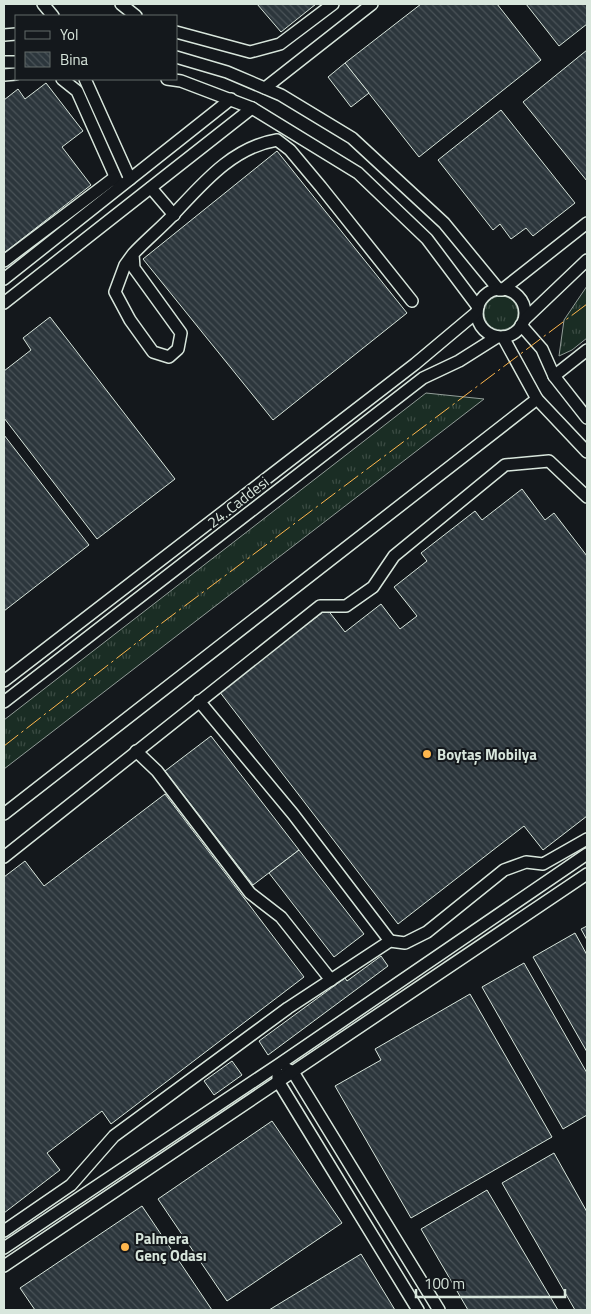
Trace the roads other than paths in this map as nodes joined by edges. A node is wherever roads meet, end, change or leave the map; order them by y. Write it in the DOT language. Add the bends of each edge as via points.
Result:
graph roads {
  1 [pos="43,4"];
  2 [pos="121,4"];
  3 [pos="332,4"];
  4 [pos="372,4"];
  5 [pos="52,15"];
  6 [pos="135,15"];
  7 [pos="178,33"];
  8 [pos="178,58"];
  9 [pos="63,80"];
  10 [pos="85,80"];
  11 [pos="170,80"];
  12 [pos="265,88"];
  13 [pos="231,99"];
  14 [pos="252,108"];
  15 [pos="130,180"];
  16 [pos="117,182"];
  17 [pos="150,188"];
  18 [pos="174,215"];
  19 [pos="587,223"];
  20 [pos="133,254"];
  21 [pos="587,260"];
  22 [pos="4,261"];
  23 [pos="4,279"];
  24 [pos="500,290"];
  25 [pos="412,301"];
  26 [pos="4,303"];
  27 [pos="477,310"];
  28 [pos="522,322"];
  29 [pos="500,337"];
  30 [pos="587,350"];
  31 [pos="554,376"];
  32 [pos="537,399"];
  33 [pos="587,418"];
  34 [pos="587,452"];
  35 [pos="587,497"];
  36 [pos="4,681"];
  37 [pos="199,701"];
  38 [pos="4,702"];
  39 [pos="136,751"];
  40 [pos="4,814"];
  41 [pos="587,839"];
  42 [pos="587,854"];
  43 [pos="4,857"];
  44 [pos="587,874"];
  45 [pos="390,941"];
  46 [pos="331,980"];
  47 [pos="278,1066"];
  48 [pos="294,1072"];
  49 [pos="278,1081"];
  50 [pos="4,1232"];
  51 [pos="4,1248"];
  52 [pos="4,1266"];
  53 [pos="418,1310"];
  54 [pos="440,1310"];
  1 -- 5 [label="street"];
  2 -- 6 [label="street"];
  3 -- 7 [label="street" via="280,44 250,52"];
  4 -- 12 [label="street"];
  8 -- 12 [label="street" via="227,72"];
  9 -- 16 [label="street" via="77,91"];
  10 -- 15 [label="street"];
  11 -- 13 [label="street"];
  12 -- 24 [label="street" via="352,138 444,223"];
  13 -- 14 [label="street"];
  13 -- 15 [label="street"];
  14 -- 17 [label="street"];
  14 -- 27 [label="street" via="358,173 427,239"];
  15 -- 16 [label="street"];
  16 -- 22 [label="street"];
  16 -- 23 [label="street"];
  17 -- 18 [label="street"];
  17 -- 26 [label="street"];
  18 -- 20 [label="street"];
  18 -- 25 [label="street" via="193,191 239,153 260,142 277,140 290,150"];
  19 -- 24 [label="street"];
  20 -- 20 [label="street" via="134,268 181,333 178,349 169,358 153,352 130,320 116,292 125,265"];
  21 -- 28 [label="street"];
  24 -- 27 [label="street" via="484,297"];
  24 -- 28 [label="street" via="510,291 519,298 524,308"];
  27 -- 29 [label="street" via="482,328"];
  27 -- 36 [label="street, 24. Caddesi" via="415,364"];
  28 -- 29 [label="street" via="514,333"];
  28 -- 31 [label="street" via="542,349"];
  29 -- 32 [label="street"];
  29 -- 38 [label="street, 24. Caddesi" via="423,378"];
  30 -- 31 [label="street"];
  31 -- 33 [label="street"];
  32 -- 34 [label="street"];
  32 -- 40 [label="street"];
  35 -- 37 [label="street" via="549,461 504,465 394,556 373,588 346,606 320,606"];
  37 -- 39 [label="street"];
  37 -- 45 [label="street" via="293,814"];
  39 -- 43 [label="street"];
  39 -- 46 [label="street" via="157,771 250,893 281,917"];
  41 -- 45 [label="street" via="543,864 526,862 504,870 427,932 405,943"];
  42 -- 47 [label="street"];
  44 -- 48 [label="street"];
  45 -- 46 [label="street"];
  46 -- 50 [label="street" via="114,1136 71,1184"];
  47 -- 48 [label="street"];
  47 -- 49 [label="street"];
  47 -- 51 [label="street"];
  48 -- 49 [label="street"];
  48 -- 54 [label="street"];
  49 -- 52 [label="street"];
  49 -- 53 [label="street"];
}
